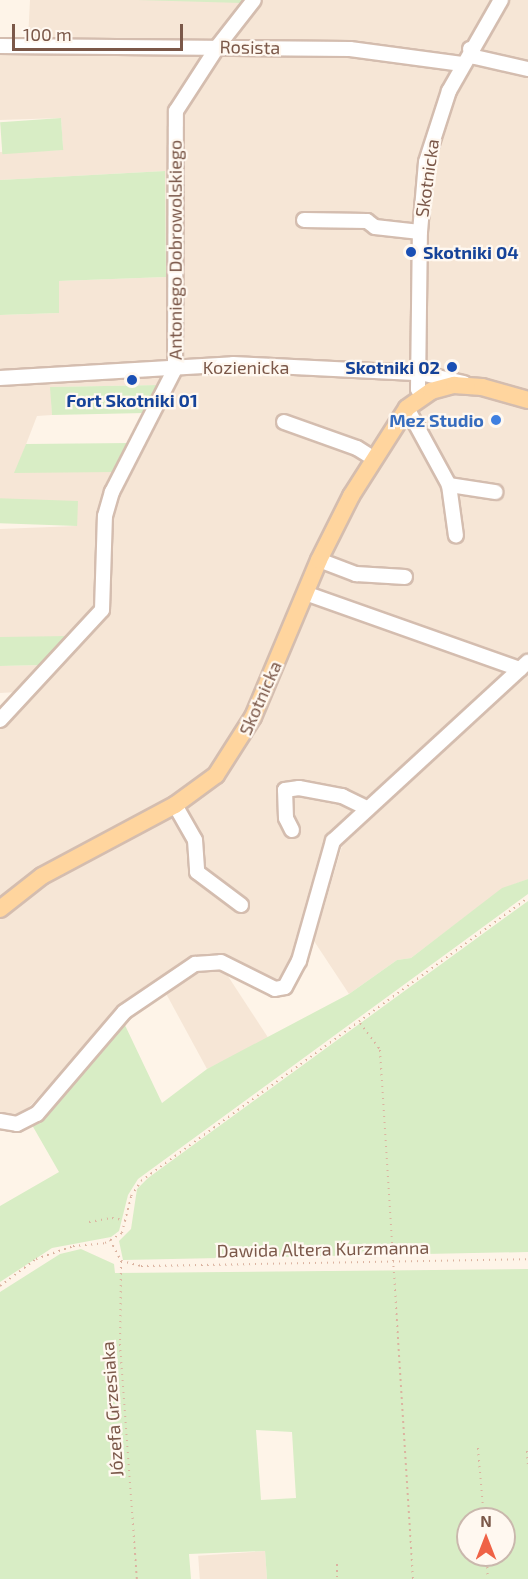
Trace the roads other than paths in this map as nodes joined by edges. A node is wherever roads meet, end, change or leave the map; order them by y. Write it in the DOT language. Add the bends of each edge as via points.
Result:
graph roads {
  1 [pos="255,0"];
  2 [pos="501,0"];
  3 [pos="0,46"];
  4 [pos="218,46"];
  5 [pos="470,49"];
  6 [pos="462,64"];
  7 [pos="528,69"];
  8 [pos="304,220"];
  9 [pos="420,232"];
  10 [pos="175,369"];
  11 [pos="423,374"];
  12 [pos="0,378"];
  13 [pos="469,385"];
  14 [pos="426,394"];
  15 [pos="528,400"];
  16 [pos="407,408"];
  17 [pos="284,423"];
  18 [pos="373,458"];
  19 [pos="449,485"];
  20 [pos="495,492"];
  21 [pos="456,536"];
  22 [pos="319,560"];
  23 [pos="405,577"];
  24 [pos="305,593"];
  25 [pos="524,665"];
  26 [pos="0,720"];
  27 [pos="175,805"];
  28 [pos="367,808"];
  29 [pos="292,830"];
  30 [pos="241,905"];
  31 [pos="0,909"];
  32 [pos="0,1121"];
  1 -- 4 [label="street, Antoniego Dobrowolskiego"];
  2 -- 5 [label="street, Skotnicka"];
  3 -- 4 [label="street, Rosista"];
  4 -- 6 [label="street, Rosista" via="350,49"];
  4 -- 10 [label="street, Antoniego Dobrowolskiego" via="176,111"];
  5 -- 6 [label="street, Skotnicka"];
  5 -- 7 [label="street" via="475,57"];
  6 -- 9 [label="street, Skotnicka" via="434,131 426,162"];
  8 -- 9 [label="street" via="367,221 375,227"];
  9 -- 11 [label="street, Skotnicka"];
  10 -- 11 [label="street, Kozienicka" via="233,364"];
  10 -- 12 [label="street, Kozienicka"];
  10 -- 26 [label="street, Antoniego Dobrowolskiego" via="112,492 105,516 104,584 99,617"];
  11 -- 13 [label="street"];
  11 -- 14 [label="street, Skotnicka"];
  13 -- 14 [label="main road, Skotnicka"];
  13 -- 15 [label="main road"];
  14 -- 16 [label="main road, Skotnicka"];
  16 -- 18 [label="main road, Skotnicka"];
  16 -- 19 [label="street"];
  17 -- 18 [label="street"];
  18 -- 22 [label="main road, Skotnicka"];
  19 -- 20 [label="street"];
  19 -- 21 [label="street"];
  22 -- 23 [label="street" via="356,574"];
  22 -- 24 [label="main road, Skotnicka"];
  24 -- 25 [label="street"];
  24 -- 27 [label="main road, Skotnicka" via="242,739 216,775"];
  25 -- 28 [label="street"];
  27 -- 30 [label="street" via="195,840 197,872"];
  27 -- 31 [label="main road, Skotnicka" via="42,876"];
  28 -- 29 [label="street" via="342,796 299,788 285,790 286,818"];
  28 -- 32 [label="street" via="341,831 326,856 298,961 285,987 275,989 221,962 195,964 124,1012 37,1114 18,1124"];
}
